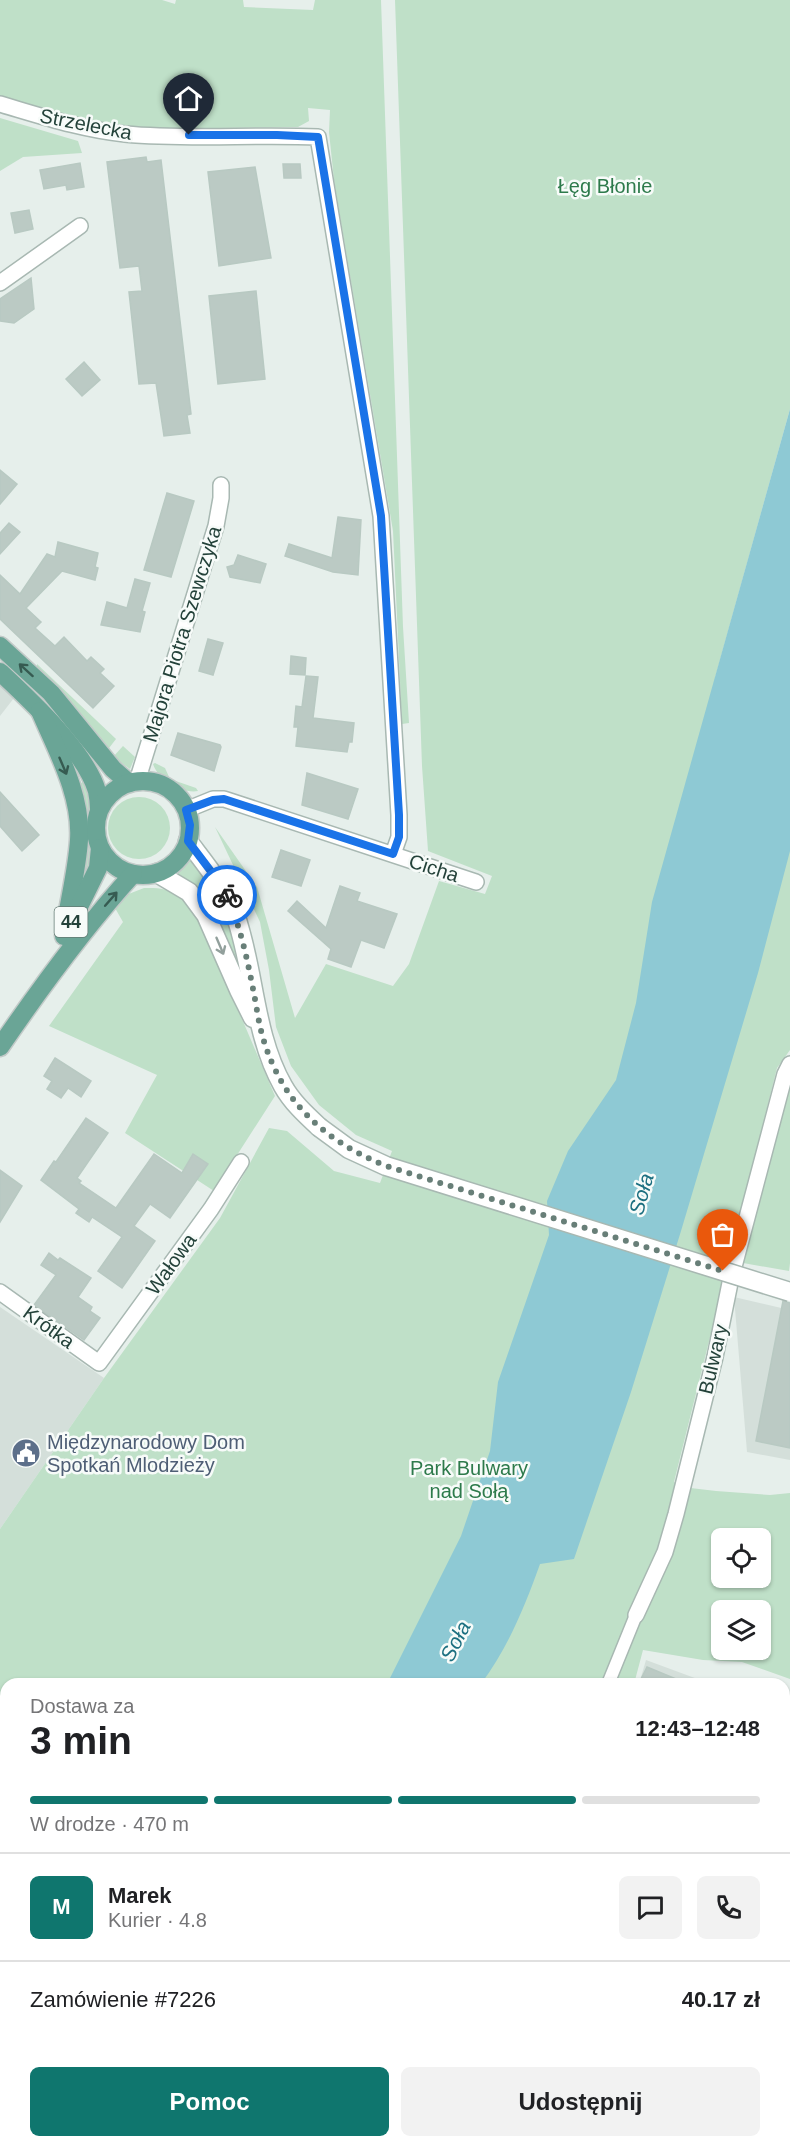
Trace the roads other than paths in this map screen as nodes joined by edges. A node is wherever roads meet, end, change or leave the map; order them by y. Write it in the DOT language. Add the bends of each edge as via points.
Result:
graph roads {
  1 [pos="0,104"];
  2 [pos="80,226"];
  3 [pos="0,284"];
  4 [pos="221,485"];
  5 [pos="0,646"];
  6 [pos="0,672"];
  7 [pos="40,711"];
  8 [pos="135,782"];
  9 [pos="99,809"];
  10 [pos="186,810"];
  11 [pos="188,841"];
  12 [pos="100,848"];
  13 [pos="393,854"];
  14 [pos="157,873"];
  15 [pos="133,874"];
  16 [pos="476,882"];
  17 [pos="64,936"];
  18 [pos="36,994"];
  19 [pos="262,1036"];
  20 [pos="0,1047"];
  21 [pos="790,1064"];
  22 [pos="241,1162"];
  23 [pos="0,1292"];
  24 [pos="790,1292"];
  25 [pos="99,1363"];
  26 [pos="636,1615"];
  27 [pos="610,1678"];
  1 -- 13 [label="street, Strzelecka" via="122,134 318,137 381,516 399,815 399,837"];
  2 -- 3 [label="street"];
  4 -- 8 [label="street, Majora Piotra Szewczyka" via="216,526"];
  8 -- 5 [label="main road, one-way" via="113,769 51,693"];
  6 -- 7 [label="main road, 44"];
  7 -- 9 [label="main road, 44" via="89,772"];
  7 -- 17 [label="main road, one-way" via="76,807 79,839"];
  8 -- 9 [label="main road" via="112,793"];
  8 -- 10 [label="main road" via="166,787"];
  9 -- 12 [label="main road, 44" via="96,835"];
  10 -- 11 [label="main road" via="190,825"];
  10 -- 13 [label="street, Cicha" via="224,799"];
  11 -- 14 [label="main road" via="173,864"];
  11 -- 19 [label="street" via="219,882 235,914"];
  12 -- 15 [label="main road" via="115,866"];
  12 -- 17 [label="main road, 44" via="98,868"];
  13 -- 16 [label="street, Cicha"];
  14 -- 15 [label="main road"];
  14 -- 19 [label="street, one-way" via="189,892 206,915"];
  18 -- 15 [label="main road, 44, one-way"];
  17 -- 18 [label="main road, 44"];
  18 -- 20 [label="main road, 44"];
  19 -- 24 [label="street, bridge" via="270,1061 299,1108 349,1149 386,1166"];
  21 -- 26 [label="street, Bulwary" via="784,1074 730,1278 676,1514 665,1552"];
  22 -- 25 [label="street, Wałowa" via="212,1209"];
  23 -- 25 [label="street, Krótka"];
  26 -- 27 [label="street"];
}
